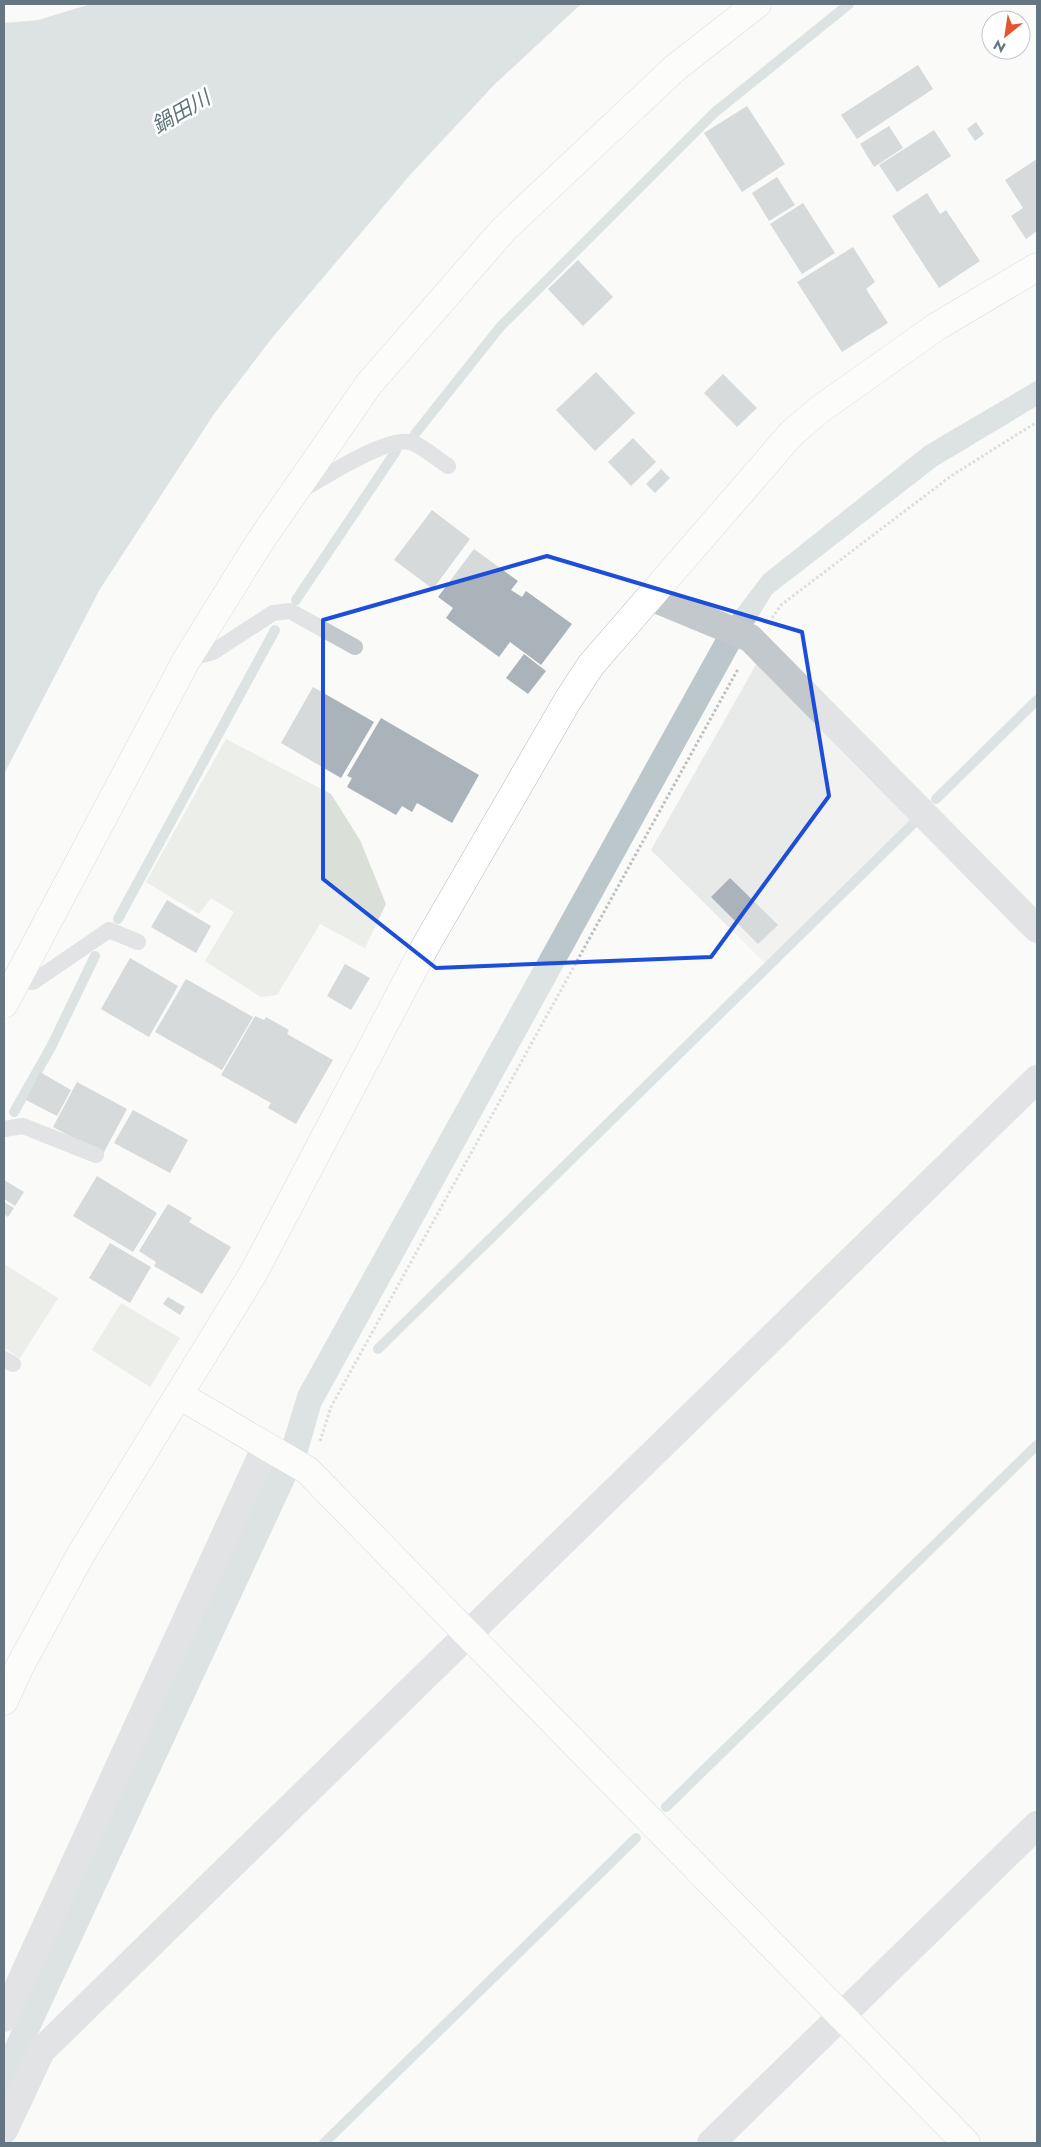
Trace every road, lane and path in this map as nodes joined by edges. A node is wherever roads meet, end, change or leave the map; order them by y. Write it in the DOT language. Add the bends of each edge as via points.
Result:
graph roads {
  1 [pos="757,4"];
  2 [pos="1037,267"];
  3 [pos="1037,422"];
  4 [pos="448,466"];
  5 [pos="293,494"];
  6 [pos="650,597"];
  7 [pos="752,640"];
  8 [pos="355,646"];
  9 [pos="187,659"];
  10 [pos="1037,930"];
  11 [pos="138,942"];
  12 [pos="10,992"];
  13 [pos="1037,1079"];
  14 [pos="4,1129"];
  15 [pos="96,1155"];
  16 [pos="179,1395"];
  17 [pos="269,1448"];
  18 [pos="309,1472"];
  19 [pos="469,1634"];
  20 [pos="4,1701"];
  21 [pos="1037,1824"];
  22 [pos="841,2015"];
  23 [pos="4,2018"];
  24 [pos="4,2130"];
  25 [pos="710,2143"];
  26 [pos="966,2143"];
  1 -- 5 [label="street" via="675,68 504,229 369,384"];
  2 -- 6 [label="street" via="936,327 819,410 792,433"];
  3 -- 7 [label="path" via="951,476 781,605"];
  4 -- 5 [label="lane" via="412,442 393,442"];
  5 -- 9 [label="street"];
  6 -- 7 [label="street"];
  6 -- 16 [label="street" via="591,664 568,700 426,945 254,1272"];
  7 -- 10 [label="street"];
  7 -- 18 [label="path" via="331,1407"];
  8 -- 9 [label="lane" via="290,612 273,613 213,652"];
  9 -- 12 [label="street"];
  11 -- 12 [label="lane" via="109,930 33,982"];
  13 -- 19 [label="street"];
  14 -- 15 [label="lane" via="23,1126"];
  16 -- 17 [label="street"];
  16 -- 20 [label="street" via="81,1554"];
  17 -- 18 [label="street"];
  17 -- 23 [label="street"];
  18 -- 19 [label="street"];
  19 -- 22 [label="street"];
  19 -- 24 [label="street" via="40,2050"];
  21 -- 22 [label="street"];
  22 -- 25 [label="street"];
  22 -- 26 [label="street"];
}
